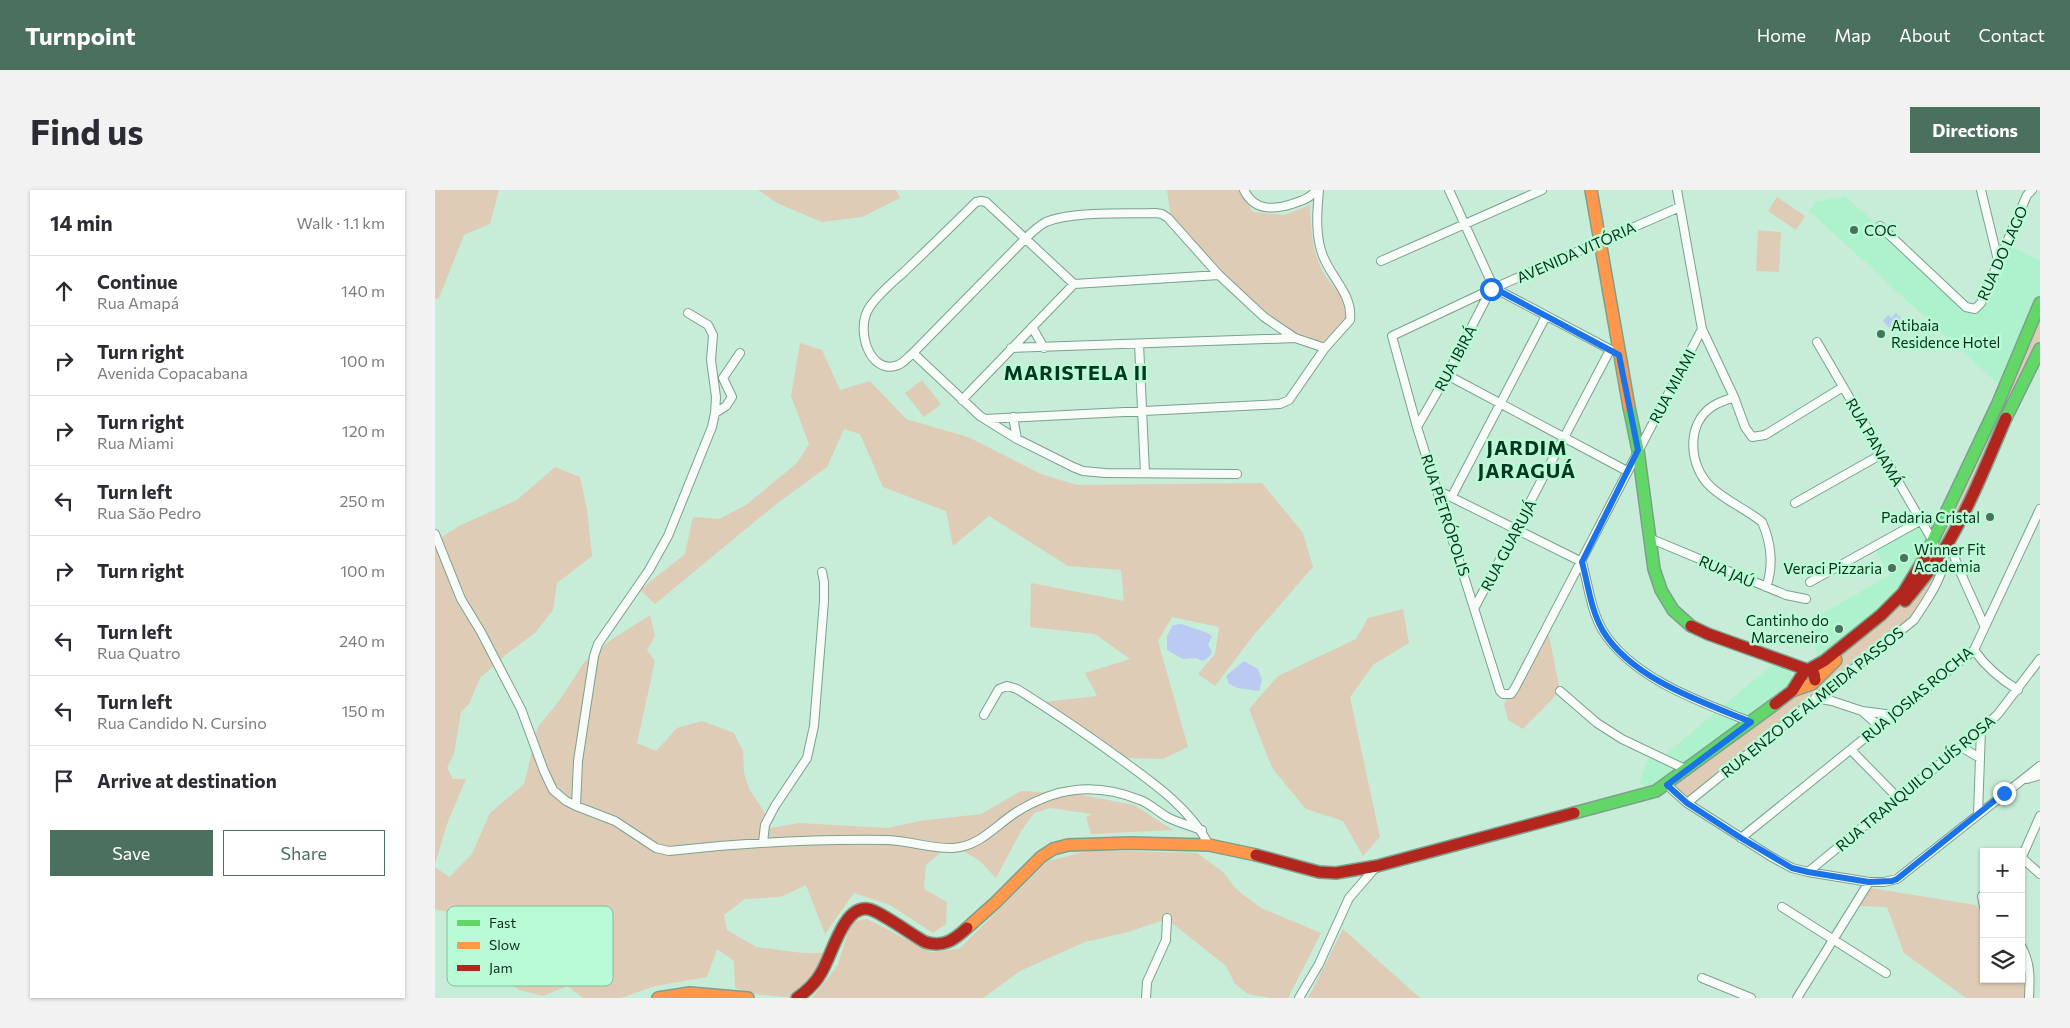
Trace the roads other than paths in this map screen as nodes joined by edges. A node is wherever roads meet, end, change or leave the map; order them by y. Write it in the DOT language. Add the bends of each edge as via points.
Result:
graph roads {
  1 [pos="1244,190"];
  2 [pos="1318,190"];
  3 [pos="1449,190"];
  4 [pos="1542,190"];
  5 [pos="1591,190"];
  6 [pos="1677,190"];
  7 [pos="1981,190"];
  8 [pos="2032,190"];
  9 [pos="1680,207"];
  10 [pos="1464,224"];
  11 [pos="1880,226"];
  12 [pos="1025,239"];
  13 [pos="1600,242"];
  14 [pos="1999,260"];
  15 [pos="1381,261"];
  16 [pos="1219,275"];
  17 [pos="1074,284"];
  18 [pos="1493,288"];
  19 [pos="2040,303"];
  20 [pos="688,314"];
  21 [pos="1546,316"];
  22 [pos="1032,327"];
  23 [pos="1702,329"];
  24 [pos="1391,336"];
  25 [pos="1295,338"];
  26 [pos="1817,342"];
  27 [pos="1139,344"];
  28 [pos="1011,348"];
  29 [pos="1044,348"];
  30 [pos="1325,348"];
  31 [pos="2040,349"];
  32 [pos="1614,352"];
  33 [pos="740,353"];
  34 [pos="913,353"];
  35 [pos="1447,375"];
  36 [pos="1843,387"];
  37 [pos="1734,397"];
  38 [pos="962,400"];
  39 [pos="1501,403"];
  40 [pos="1143,410"];
  41 [pos="715,413"];
  42 [pos="1013,417"];
  43 [pos="985,419"];
  44 [pos="1417,426"];
  45 [pos="1564,437"];
  46 [pos="1017,439"];
  47 [pos="1638,450"];
  48 [pos="1881,454"];
  49 [pos="1967,470"];
  50 [pos="1627,471"];
  51 [pos="1145,473"];
  52 [pos="1237,474"];
  53 [pos="1977,484"];
  54 [pos="1439,491"];
  55 [pos="1452,496"];
  56 [pos="1795,503"];
  57 [pos="2040,508"];
  58 [pos="1945,518"];
  59 [pos="1920,520"];
  60 [pos="1516,529"];
  61 [pos="435,534"];
  62 [pos="1649,538"];
  63 [pos="1934,542"];
  64 [pos="1946,546"];
  65 [pos="1582,562"];
  66 [pos="1944,565"];
  67 [pos="1958,567"];
  68 [pos="822,572"];
  69 [pos="1926,576"];
  70 [pos="1810,582"];
  71 [pos="1766,587"];
  72 [pos="1930,595"];
  73 [pos="1807,599"];
  74 [pos="1475,607"];
  75 [pos="1984,625"];
  76 [pos="1974,650"];
  77 [pos="2040,659"];
  78 [pos="1791,664"];
  79 [pos="1808,670"];
  80 [pos="1807,682"];
  81 [pos="1829,687"];
  82 [pos="2017,690"];
  83 [pos="1560,691"];
  84 [pos="1503,694"];
  85 [pos="1815,698"];
  86 [pos="1832,700"];
  87 [pos="1862,712"];
  88 [pos="984,715"];
  89 [pos="1893,715"];
  90 [pos="1751,722"];
  91 [pos="1880,727"];
  92 [pos="1981,730"];
  93 [pos="1961,747"];
  94 [pos="1851,750"];
  95 [pos="1980,758"];
  96 [pos="2040,766"];
  97 [pos="1687,770"];
  98 [pos="2040,773"];
  99 [pos="2023,780"];
  100 [pos="1667,785"];
  101 [pos="1898,798"];
  102 [pos="1687,803"];
  103 [pos="576,806"];
  104 [pos="1978,814"];
  105 [pos="2040,816"];
  106 [pos="1201,830"];
  107 [pos="1741,838"];
  108 [pos="763,842"];
  109 [pos="1209,845"];
  110 [pos="2025,851"];
  111 [pos="2025,861"];
  112 [pos="1377,866"];
  113 [pos="1808,872"];
  114 [pos="2040,874"];
  115 [pos="1869,882"];
  116 [pos="1782,907"];
  117 [pos="1167,918"];
  118 [pos="1832,940"];
  119 [pos="2025,953"];
  120 [pos="1886,973"];
  121 [pos="1701,978"];
  122 [pos="657,998"];
  123 [pos="748,998"];
  124 [pos="797,998"];
  125 [pos="1145,998"];
  126 [pos="1299,998"];
  127 [pos="1751,998"];
  128 [pos="1797,998"];
  129 [pos="2029,998"];
  1 -- 2 [label="street" via="1253,202 1263,208 1278,208 1304,200"];
  2 -- 30 [label="street" via="1319,241 1326,262 1350,306 1350,320"];
  3 -- 10 [label="street"];
  4 -- 10 [label="street"];
  5 -- 13 [label="main road"];
  6 -- 9 [label="street"];
  7 -- 14 [label="street"];
  8 -- 14 [label="street, RUA DO LAGO"];
  9 -- 13 [label="street, AVENIDA VITÓRIA"];
  9 -- 23 [label="street"];
  10 -- 15 [label="street"];
  10 -- 18 [label="street"];
  11 -- 14 [label="street, RUA DO LAGO" via="1966,307 1975,309 1981,303"];
  12 -- 16 [label="street" via="1035,229 1057,218 1162,214"];
  12 -- 17 [label="street"];
  12 -- 34 [label="street"];
  12 -- 34 [label="street" via="986,202 976,202 875,299 863,320 865,344 870,354 887,366 895,366"];
  13 -- 18 [label="street, AVENIDA VITÓRIA"];
  13 -- 32 [label="main road"];
  16 -- 17 [label="street"];
  16 -- 25 [label="street" via="1264,317"];
  17 -- 22 [label="street"];
  18 -- 21 [label="street"];
  18 -- 24 [label="street, AVENIDA VITÓRIA"];
  18 -- 35 [label="street, RUA IBIRÁ"];
  19 -- 49 [label="main road"];
  20 -- 41 [label="street" via="708,325 713,335 711,360"];
  21 -- 32 [label="street"];
  21 -- 39 [label="street"];
  22 -- 28 [label="street"];
  22 -- 29 [label="street"];
  23 -- 37 [label="street"];
  23 -- 47 [label="street, RUA MIAMI"];
  24 -- 44 [label="street, RUA PETRÓPOLIS"];
  25 -- 27 [label="street"];
  25 -- 30 [label="street"];
  26 -- 36 [label="street, RUA PANAMÁ"];
  27 -- 29 [label="street"];
  27 -- 40 [label="street"];
  28 -- 29 [label="street"];
  28 -- 38 [label="street"];
  30 -- 40 [label="street" via="1295,394 1280,404"];
  31 -- 53 [label="main road"];
  32 -- 45 [label="street, RUA GUARUJÁ"];
  32 -- 47 [label="main road"];
  33 -- 41 [label="street" via="723,378 732,397"];
  34 -- 38 [label="street"];
  35 -- 39 [label="street"];
  35 -- 44 [label="street, RUA IBIRÁ"];
  36 -- 37 [label="street" via="1759,437 1752,437 1747,432"];
  36 -- 48 [label="street, RUA PANAMÁ"];
  37 -- 71 [label="street" via="1712,406 1701,418 1693,435 1695,464 1709,486 1762,522 1771,563"];
  38 -- 43 [label="street"];
  39 -- 45 [label="street"];
  39 -- 55 [label="street"];
  40 -- 42 [label="street"];
  40 -- 51 [label="street"];
  41 -- 103 [label="street" via="668,536 649,570 598,644 578,761"];
  42 -- 43 [label="street"];
  42 -- 46 [label="street"];
  43 -- 46 [label="street"];
  44 -- 54 [label="street, RUA PETRÓPOLIS"];
  45 -- 50 [label="street"];
  45 -- 60 [label="street, RUA GUARUJÁ"];
  46 -- 51 [label="street" via="1083,471"];
  47 -- 50 [label="street, RUA MIAMI"];
  47 -- 62 [label="main road"];
  48 -- 56 [label="street"];
  48 -- 59 [label="street, RUA PANAMÁ"];
  49 -- 53 [label="main road" via="1969,481"];
  49 -- 58 [label="main road"];
  50 -- 65 [label="street, RUA MIAMI"];
  51 -- 52 [label="street"];
  53 -- 64 [label="main road"];
  54 -- 55 [label="street"];
  54 -- 74 [label="street, RUA PETRÓPOLIS"];
  55 -- 60 [label="street"];
  57 -- 75 [label="street, RUA JOSIAS ROCHA"];
  58 -- 63 [label="main road"];
  58 -- 64 [label="main road"];
  59 -- 63 [label="street, RUA PANAMÁ"];
  59 -- 70 [label="street"];
  60 -- 65 [label="street"];
  60 -- 74 [label="street, RUA GUARUJÁ"];
  61 -- 103 [label="street" via="461,599 521,709 553,790"];
  62 -- 71 [label="street, RUA JAÚ"];
  62 -- 78 [label="main road" via="1661,590 1673,610 1689,625"];
  63 -- 79 [label="main road" via="1908,586 1881,615"];
  64 -- 66 [label="street, RUA ENZO DE ALMEIDA PASSOS"];
  64 -- 67 [label="street"];
  64 -- 69 [label="main road"];
  65 -- 84 [label="street, RUA MIAMI" via="1515,688 1511,694"];
  65 -- 90 [label="street" via="1593,607 1602,630 1615,648 1659,682"];
  66 -- 67 [label="street"];
  66 -- 72 [label="street, RUA ENZO DE ALMEIDA PASSOS"];
  67 -- 75 [label="street"];
  68 -- 108 [label="street" via="824,601 814,726 807,758 765,825"];
  69 -- 72 [label="street"];
  69 -- 80 [label="main road" via="1900,606"];
  71 -- 73 [label="street, RUA JAÚ"];
  72 -- 81 [label="street, RUA ENZO DE ALMEIDA PASSOS" via="1915,620"];
  74 -- 84 [label="street, RUA PETRÓPOLIS"];
  75 -- 76 [label="street, RUA JOSIAS ROCHA"];
  76 -- 82 [label="street" via="2002,680"];
  76 -- 89 [label="street, RUA JOSIAS ROCHA"];
  77 -- 82 [label="street, RUA TRANQUILO LUÍS ROSA"];
  78 -- 79 [label="main road"];
  78 -- 80 [label="main road"];
  79 -- 80 [label="main road" via="1814,674"];
  80 -- 90 [label="main road"];
  81 -- 85 [label="street, RUA ENZO DE ALMEIDA PASSOS"];
  81 -- 86 [label="street"];
  82 -- 92 [label="street, RUA TRANQUILO LUÍS ROSA"];
  83 -- 97 [label="street" via="1597,723 1622,739"];
  85 -- 86 [label="street"];
  85 -- 102 [label="street, RUA ENZO DE ALMEIDA PASSOS"];
  86 -- 87 [label="street"];
  87 -- 89 [label="street"];
  87 -- 91 [label="street"];
  88 -- 106 [label="street" via="999,688 1017,689 1148,779"];
  89 -- 91 [label="street, RUA JOSIAS ROCHA"];
  90 -- 97 [label="main road"];
  91 -- 94 [label="street, RUA JOSIAS ROCHA"];
  92 -- 93 [label="street, RUA TRANQUILO LUÍS ROSA"];
  92 -- 95 [label="street"];
  93 -- 95 [label="street"];
  93 -- 101 [label="street, RUA TRANQUILO LUÍS ROSA"];
  94 -- 101 [label="street"];
  94 -- 107 [label="street, RUA JOSIAS ROCHA"];
  95 -- 104 [label="street"];
  96 -- 98 [label="street"];
  96 -- 99 [label="street"];
  97 -- 100 [label="main road"];
  98 -- 99 [label="street"];
  99 -- 104 [label="street"];
  100 -- 102 [label="street"];
  100 -- 112 [label="main road" via="1652,793"];
  101 -- 113 [label="street, RUA TRANQUILO LUÍS ROSA"];
  102 -- 107 [label="street"];
  103 -- 108 [label="street" via="615,821 656,848 669,851"];
  104 -- 115 [label="street" via="1897,879"];
  105 -- 110 [label="street"];
  106 -- 108 [label="street" via="1170,819 1143,801 1117,792 1090,788 1043,797 1005,820 988,835 972,844 953,848 889,840"];
  106 -- 109 [label="street"];
  107 -- 113 [label="street" via="1792,868"];
  109 -- 112 [label="main road" via="1319,872 1336,873"];
  109 -- 124 [label="main road" via="1130,843 1068,845 1053,849 944,945 925,942 870,909 861,908 852,912 847,920 819,977"];
  111 -- 114 [label="street"];
  112 -- 126 [label="street" via="1349,898 1319,964"];
  113 -- 115 [label="street"];
  115 -- 118 [label="street"];
  116 -- 118 [label="street"];
  117 -- 125 [label="street" via="1166,940 1147,982"];
  118 -- 120 [label="street"];
  118 -- 128 [label="street"];
  119 -- 129 [label="street" via="2029,967"];
  121 -- 127 [label="street"];
  122 -- 123 [label="main road" via="714,994"];
}
